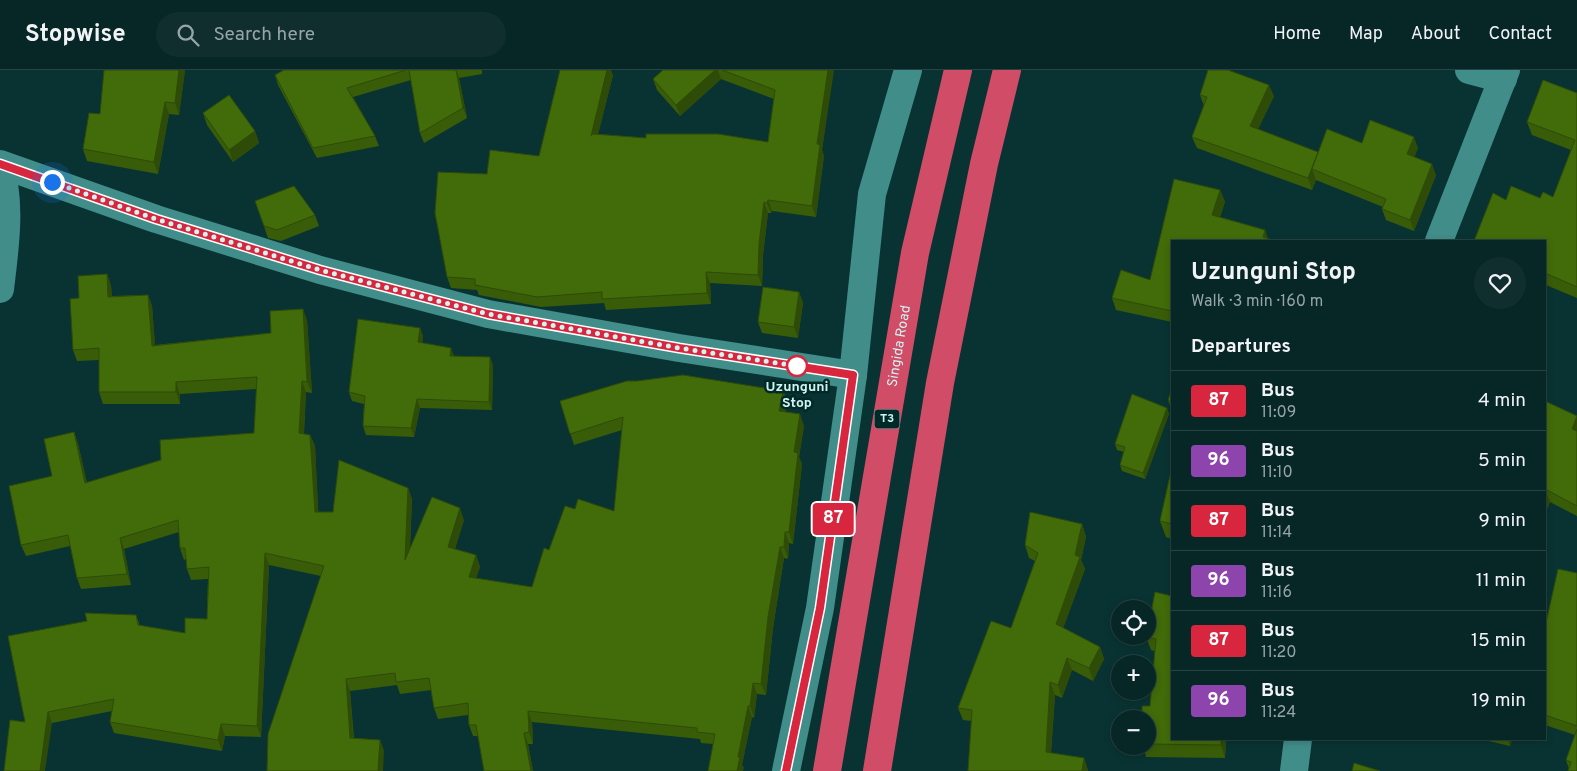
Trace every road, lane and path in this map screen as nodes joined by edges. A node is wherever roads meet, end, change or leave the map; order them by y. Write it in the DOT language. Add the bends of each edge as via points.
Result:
graph roads {
  1 [pos="908,70"];
  2 [pos="958,70"];
  3 [pos="1007,70"];
  4 [pos="1469,70"];
  5 [pos="1505,74"];
  6 [pos="0,164"];
  7 [pos="0,170"];
  8 [pos="1438,240"];
  9 [pos="0,289"];
  10 [pos="853,375"];
  11 [pos="1298,740"];
  12 [pos="786,771"];
  13 [pos="827,771"];
  14 [pos="877,771"];
  15 [pos="1294,771"];
  1 -- 10 [label="street" via="872,194"];
  2 -- 13 [label="highway, Singida Road / T3" via="915,253"];
  3 -- 14 [label="highway" via="984,164 940,383"];
  4 -- 5 [label="street"];
  5 -- 8 [label="street"];
  6 -- 10 [label="street" via="156,219 320,270 488,314"];
  7 -- 9 [label="street" via="6,211"];
  10 -- 12 [label="street" via="820,608"];
  11 -- 15 [label="street"];
}
